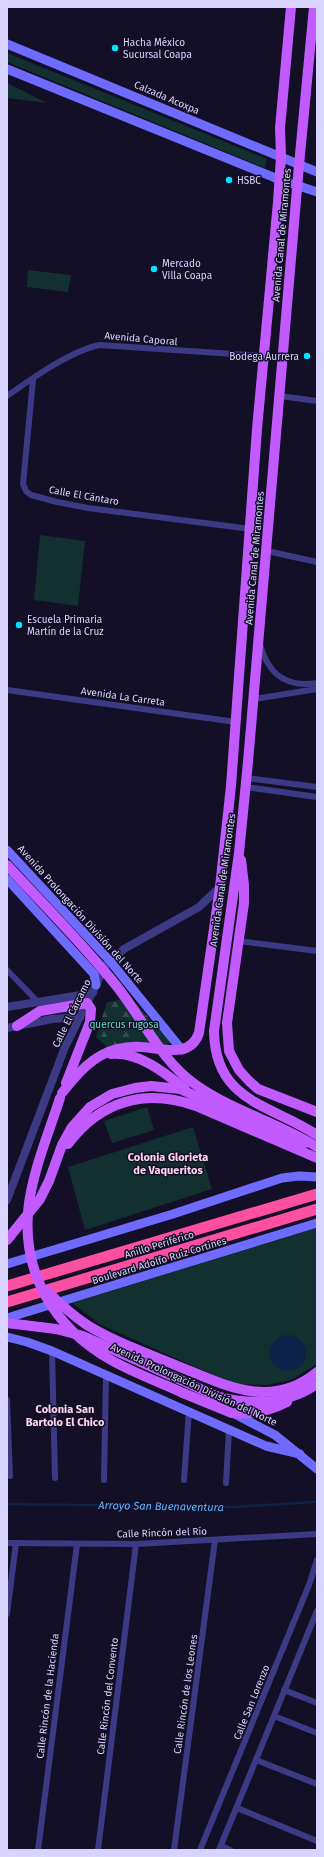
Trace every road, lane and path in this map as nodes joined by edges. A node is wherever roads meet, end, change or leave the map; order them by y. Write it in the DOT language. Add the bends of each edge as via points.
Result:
graph roads {
  1 [pos="291,7"];
  2 [pos="314,7"];
  3 [pos="7,44"];
  4 [pos="7,69"];
  5 [pos="281,157"];
  6 [pos="299,165"];
  7 [pos="317,172"];
  8 [pos="278,179"];
  9 [pos="298,185"];
  10 [pos="317,192"];
  11 [pos="264,356"];
  12 [pos="33,380"];
  13 [pos="7,396"];
  14 [pos="280,396"];
  15 [pos="317,401"];
  16 [pos="251,529"];
  17 [pos="267,551"];
  18 [pos="317,562"];
  19 [pos="259,642"];
  20 [pos="317,683"];
  21 [pos="317,689"];
  22 [pos="7,690"];
  23 [pos="254,698"];
  24 [pos="236,722"];
  25 [pos="246,783"];
  26 [pos="317,787"];
  27 [pos="317,797"];
  28 [pos="7,850"];
  29 [pos="239,852"];
  30 [pos="7,865"];
  31 [pos="7,879"];
  32 [pos="220,887"];
  33 [pos="239,941"];
  34 [pos="99,949"];
  35 [pos="317,951"];
  36 [pos="110,961"];
  37 [pos="82,962"];
  38 [pos="7,970"];
  39 [pos="94,989"];
  40 [pos="37,1001"];
  41 [pos="88,1003"];
  42 [pos="7,1007"];
  43 [pos="80,1017"];
  44 [pos="12,1027"];
  45 [pos="182,1050"];
  46 [pos="96,1058"];
  47 [pos="189,1093"];
  48 [pos="61,1095"];
  49 [pos="317,1112"];
  50 [pos="317,1135"];
  51 [pos="317,1146"];
  52 [pos="317,1158"];
  53 [pos="55,1164"];
  54 [pos="317,1177"];
  55 [pos="317,1194"];
  56 [pos="7,1200"];
  57 [pos="317,1208"];
  58 [pos="317,1223"];
  59 [pos="7,1240"];
  60 [pos="7,1264"];
  61 [pos="40,1284"];
  62 [pos="7,1286"];
  63 [pos="7,1302"];
  64 [pos="7,1318"];
  65 [pos="7,1323"];
  66 [pos="7,1338"];
  67 [pos="52,1351"];
  68 [pos="317,1372"];
  69 [pos="106,1376"];
  70 [pos="317,1384"];
  71 [pos="306,1391"];
  72 [pos="7,1400"];
  73 [pos="190,1411"];
  74 [pos="232,1413"];
  75 [pos="229,1430"];
  76 [pos="300,1454"];
  77 [pos="317,1469"];
  78 [pos="10,1476"];
  79 [pos="55,1478"];
  80 [pos="104,1480"];
  81 [pos="184,1480"];
  82 [pos="226,1483"];
  83 [pos="317,1534"];
  84 [pos="215,1540"];
  85 [pos="7,1543"];
  86 [pos="16,1543"];
  87 [pos="77,1544"];
  88 [pos="136,1544"];
  89 [pos="317,1560"];
  90 [pos="317,1611"];
  91 [pos="7,1614"];
  92 [pos="284,1690"];
  93 [pos="317,1703"];
  94 [pos="274,1716"];
  95 [pos="317,1733"];
  96 [pos="256,1760"];
  97 [pos="317,1784"];
  98 [pos="237,1808"];
  99 [pos="317,1841"];
  100 [pos="220,1848"];
  101 [pos="38,1850"];
  102 [pos="98,1850"];
  103 [pos="174,1850"];
  104 [pos="200,1850"];
  105 [pos="230,1850"];
  1 -- 5 [label="main road, Avenida Canal de Miramontes" via="280,128"];
  2 -- 6 [label="main road, Avenida Canal de Miramontes"];
  3 -- 5 [label="main road, Calzada Acoxpa"];
  4 -- 8 [label="main road"];
  5 -- 6 [label="main road, Calzada Acoxpa"];
  5 -- 8 [label="main road, Avenida Canal de Miramontes"];
  6 -- 7 [label="main road, Calzada Acoxpa"];
  6 -- 9 [label="main road, Avenida Canal de Miramontes"];
  8 -- 9 [label="main road"];
  8 -- 11 [label="main road, Avenida Canal de Miramontes"];
  9 -- 10 [label="main road"];
  9 -- 14 [label="main road, Avenida Canal de Miramontes"];
  11 -- 12 [label="street, Avenida Caporal" via="100,345 75,353"];
  11 -- 16 [label="main road, Avenida Canal de Miramontes"];
  12 -- 13 [label="street, Avenida Caporal"];
  12 -- 16 [label="street, Calle El Cántaro" via="23,484 31,495 88,508"];
  14 -- 15 [label="street"];
  14 -- 17 [label="main road, Avenida Canal de Miramontes"];
  16 -- 24 [label="main road, Avenida Canal de Miramontes"];
  17 -- 18 [label="street"];
  17 -- 19 [label="main road, Avenida Canal de Miramontes"];
  19 -- 20 [label="street" via="266,660 279,676 296,684"];
  19 -- 23 [label="main road, Avenida Canal de Miramontes"];
  21 -- 23 [label="street"];
  22 -- 24 [label="street, Avenida La Carreta"];
  23 -- 25 [label="main road, Avenida Canal de Miramontes"];
  24 -- 32 [label="main road, Avenida Canal de Miramontes"];
  25 -- 26 [label="street"];
  25 -- 27 [label="street"];
  25 -- 29 [label="main road, Avenida Canal de Miramontes"];
  28 -- 34 [label="main road, Avenida Prolongación División del Norte"];
  29 -- 33 [label="main road" via="245,894"];
  29 -- 50 [label="main road, Avenida Canal de Miramontes" via="215,1024 214,1038 219,1061 226,1076 248,1099"];
  30 -- 51 [label="main road, bridge" via="114,982 169,1059 195,1085"];
  31 -- 37 [label="main road"];
  32 -- 36 [label="street, Calle El Cárcamo" via="199,907 124,948"];
  32 -- 45 [label="main road, Avenida Canal de Miramontes" via="199,1033 193,1044"];
  33 -- 35 [label="street"];
  33 -- 49 [label="main road" via="227,1022 232,1058 243,1075 258,1088"];
  34 -- 36 [label="main road, Avenida Prolongación División del Norte"];
  34 -- 37 [label="main road" via="95,957"];
  36 -- 39 [label="street, Calle El Cárcamo"];
  36 -- 45 [label="main road, Avenida Prolongación División del Norte"];
  37 -- 39 [label="main road" via="94,974"];
  38 -- 40 [label="street"];
  39 -- 40 [label="street"];
  39 -- 41 [label="street, Calle El Cárcamo"];
  40 -- 42 [label="street"];
  41 -- 43 [label="street, Calle El Cárcamo"];
  41 -- 44 [label="main road" via="40,1011"];
  41 -- 48 [label="main road, Avenida Prolongación División del Norte" via="91,1009 90,1022"];
  43 -- 44 [label="street" via="52,1019"];
  43 -- 56 [label="street, Calle El Cárcamo" via="65,1046"];
  45 -- 46 [label="main road" via="129,1047 109,1051"];
  46 -- 47 [label="main road" via="117,1054 139,1058"];
  46 -- 48 [label="main road" via="80,1072"];
  47 -- 51 [label="main road" via="296,1141"];
  47 -- 53 [label="main road" via="170,1087 151,1086 119,1092 104,1098 78,1119 65,1140"];
  48 -- 61 [label="main road, Avenida Prolongación División del Norte, bridge" via="34,1182 27,1225 32,1265"];
  52 -- 53 [label="main road" via="196,1106 160,1098 125,1101 97,1115 76,1134"];
  53 -- 59 [label="main road" via="40,1199"];
  54 -- 60 [label="main road" via="282,1178"];
  55 -- 62 [label="highway, Anillo Periférico"];
  57 -- 63 [label="highway, Anillo Periférico"];
  58 -- 64 [label="main road, Boulevard Adolfo Ruiz Cortines"];
  61 -- 68 [label="main road, bridge" via="66,1309 113,1339 232,1388 255,1392 287,1388"];
  61 -- 74 [label="main road, Avenida Prolongación División del Norte, bridge" via="64,1323 81,1339 112,1360"];
  65 -- 71 [label="main road" via="56,1329 83,1336 216,1396 245,1402 271,1401"];
  66 -- 67 [label="main road"];
  67 -- 69 [label="main road"];
  67 -- 79 [label="street"];
  69 -- 73 [label="main road"];
  69 -- 80 [label="street"];
  70 -- 71 [label="main road"];
  71 -- 74 [label="main road" via="282,1405 263,1412"];
  72 -- 78 [label="street"];
  73 -- 75 [label="main road"];
  73 -- 81 [label="street"];
  74 -- 76 [label="main road, Avenida Prolongación División del Norte" via="275,1435"];
  75 -- 76 [label="main road" via="274,1449"];
  75 -- 82 [label="street"];
  76 -- 77 [label="main road, Avenida Prolongación División del Norte"];
  83 -- 84 [label="street, Calle Rincón del Río"];
  84 -- 88 [label="street, Calle Rincón del Río"];
  84 -- 103 [label="street, Calle Rincón de los Leones"];
  85 -- 86 [label="street, Calle Rincón del Río"];
  86 -- 87 [label="street, Calle Rincón del Río"];
  86 -- 91 [label="street"];
  87 -- 88 [label="street, Calle Rincón del Río"];
  87 -- 101 [label="street, Calle Rincón de la Hacienda"];
  88 -- 102 [label="street, Calle Rincón del Convento"];
  89 -- 104 [label="street, Calle San Lorenzo"];
  90 -- 92 [label="street"];
  92 -- 93 [label="street"];
  92 -- 94 [label="street"];
  94 -- 95 [label="street"];
  94 -- 96 [label="street"];
  96 -- 97 [label="street"];
  96 -- 98 [label="street"];
  98 -- 99 [label="street"];
  98 -- 100 [label="street"];
  100 -- 105 [label="street"];
}
